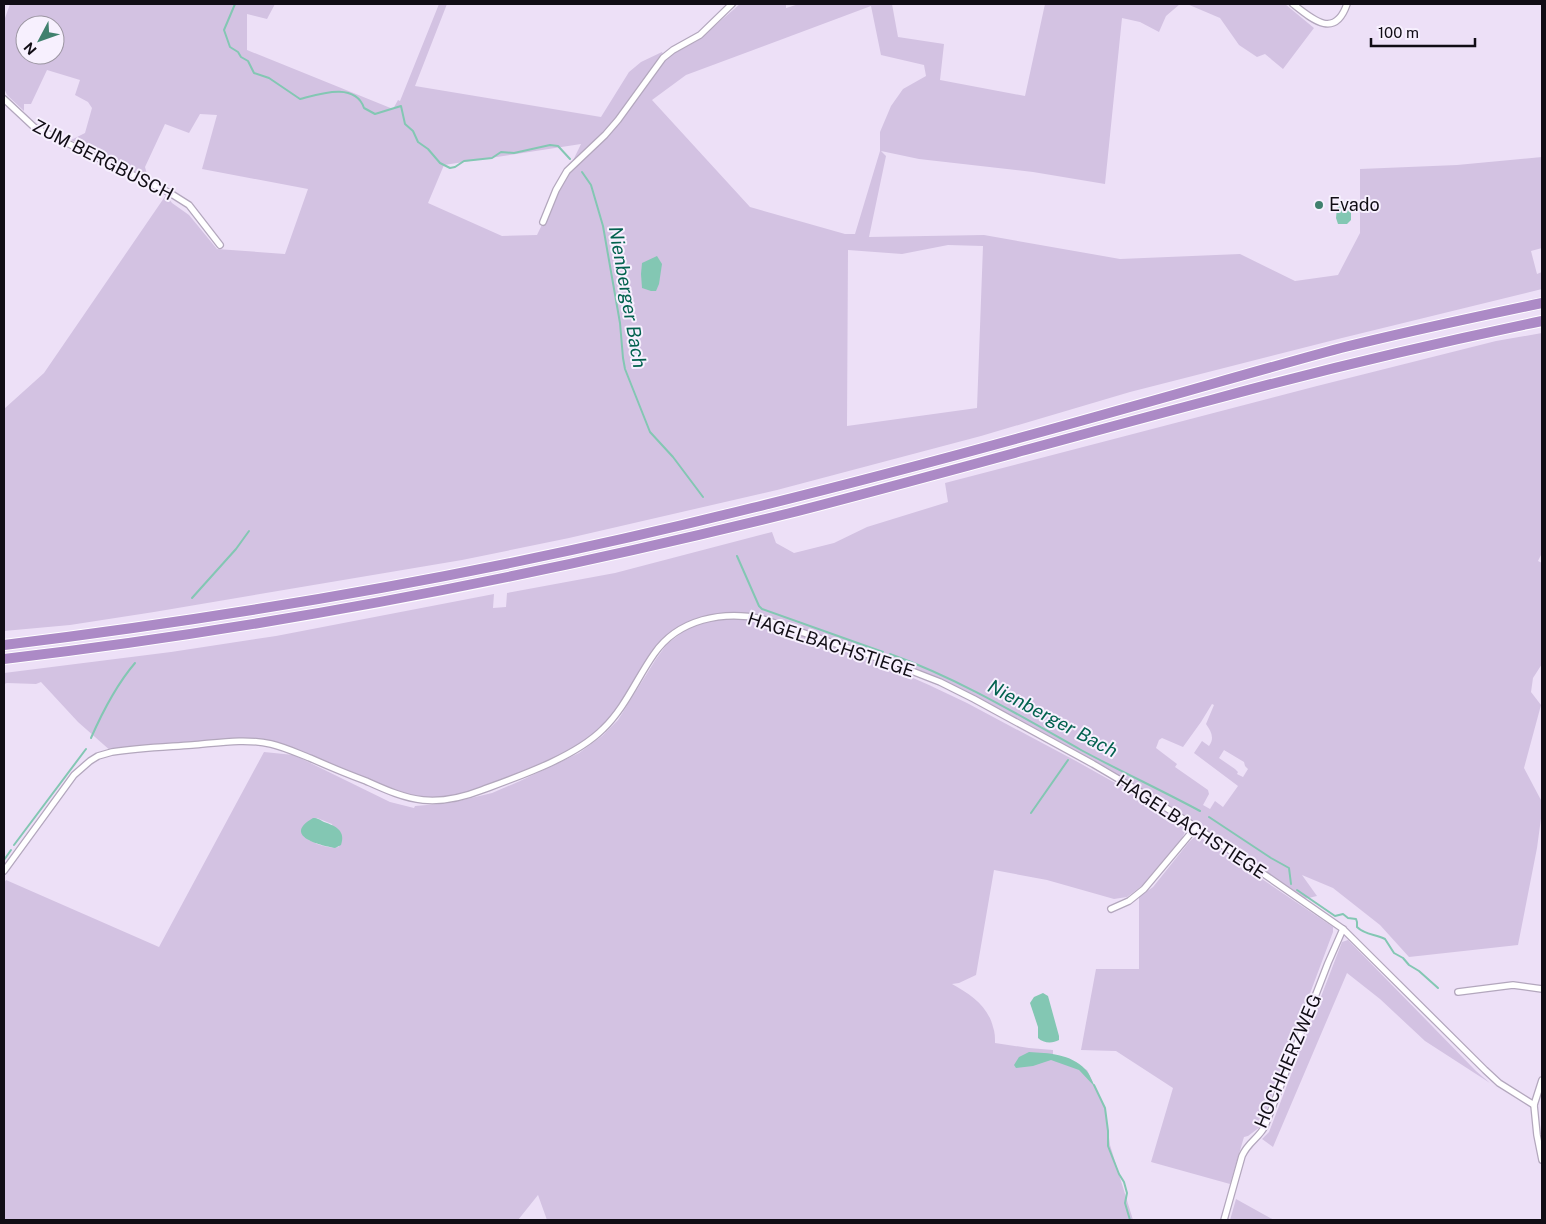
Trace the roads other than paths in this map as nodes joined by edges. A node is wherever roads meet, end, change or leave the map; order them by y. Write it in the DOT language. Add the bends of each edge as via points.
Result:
graph roads {
  1 [pos="732,4"];
  2 [pos="1293,4"];
  3 [pos="1347,4"];
  4 [pos="4,99"];
  5 [pos="543,222"];
  6 [pos="220,244"];
  7 [pos="1542,303"];
  8 [pos="1542,321"];
  9 [pos="4,645"];
  10 [pos="4,659"];
  11 [pos="1196,827"];
  12 [pos="4,871"];
  13 [pos="1111,909"];
  14 [pos="1343,929"];
  15 [pos="1542,989"];
  16 [pos="1458,992"];
  17 [pos="1541,1083"];
  18 [pos="1534,1105"];
  19 [pos="1542,1160"];
  20 [pos="1224,1220"];
  1 -- 5 [label="street" via="700,35 663,58 618,120 567,171"];
  2 -- 3 [label="street" via="1324,24 1341,18"];
  4 -- 6 [label="street, ZUM BERGBUSCH" via="34,127 189,205"];
  7 -- 9 [label="highway" via="1343,348 987,447 667,529 370,590"];
  8 -- 10 [label="highway" via="1440,342 1225,396 793,512 609,556 378,602 212,630"];
  11 -- 12 [label="street, HAGELBACHSTIEGE" via="1092,764 940,682 762,619 733,615 694,623 673,634 653,655 618,712 584,745 475,793 438,800 408,798 288,749 258,742 112,752 98,756 74,774"];
  11 -- 13 [label="street" via="1144,889"];
  11 -- 14 [label="street, HAGELBACHSTIEGE"];
  14 -- 18 [label="street, HAGELBACHSTIEGE" via="1499,1083"];
  14 -- 20 [label="street, HOCHHERZWEG" via="1266,1126 1242,1156"];
  15 -- 16 [label="street" via="1513,985"];
  17 -- 18 [label="street"];
  18 -- 19 [label="street"];
}
